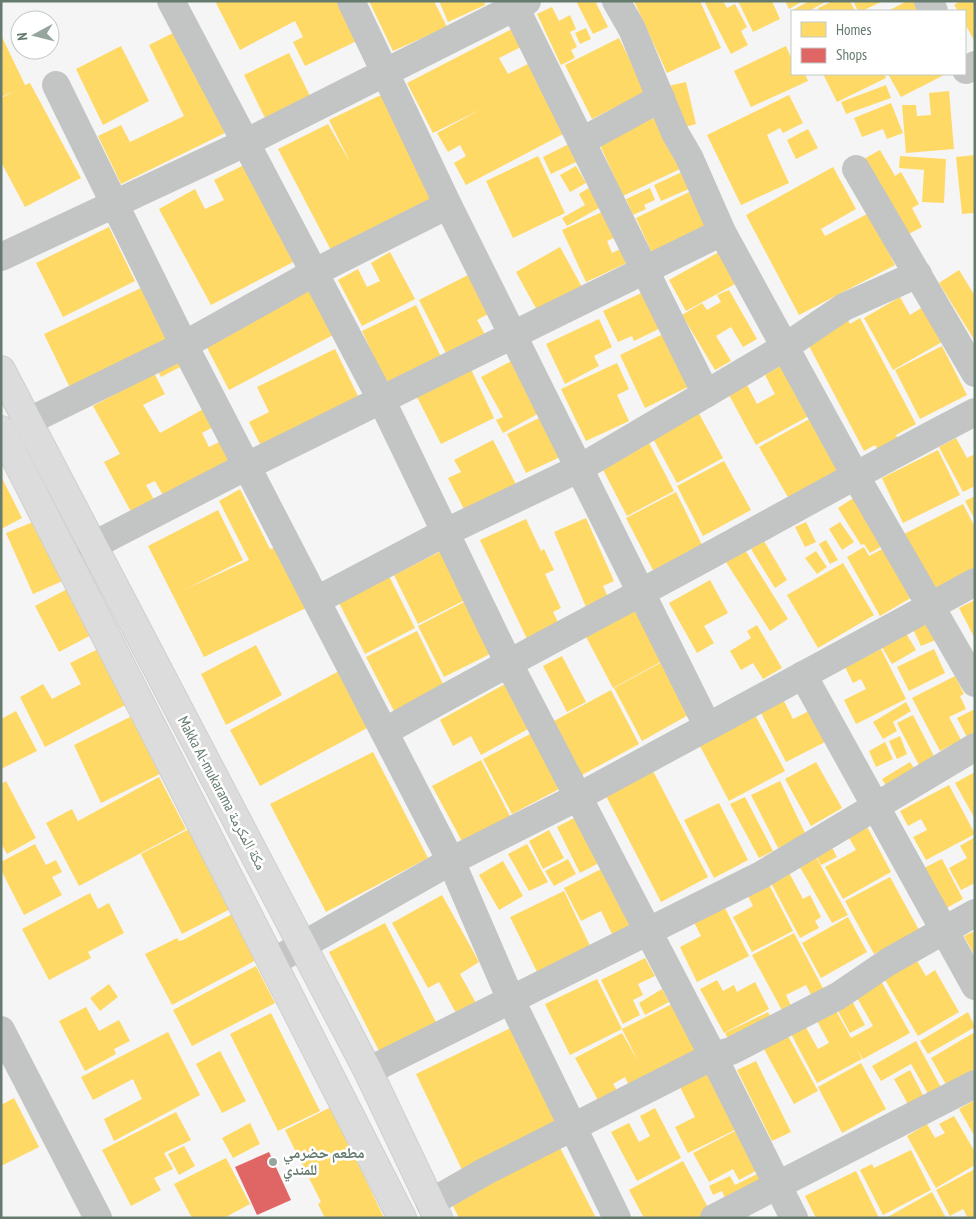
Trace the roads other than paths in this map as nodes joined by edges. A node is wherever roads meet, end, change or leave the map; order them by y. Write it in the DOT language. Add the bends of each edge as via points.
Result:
graph roads {
  1 [pos="351,1"];
  2 [pos="616,1"];
  3 [pos="176,3"];
  4 [pos="518,4"];
  5 [pos="384,73"];
  6 [pos="56,85"];
  7 [pos="661,98"];
  8 [pos="582,141"];
  9 [pos="247,142"];
  10 [pos="856,169"];
  11 [pos="115,203"];
  12 [pos="448,205"];
  13 [pos="722,232"];
  14 [pos="1,257"];
  15 [pos="645,269"];
  16 [pos="315,272"];
  17 [pos="918,274"];
  18 [pos="514,334"];
  19 [pos="184,345"];
  20 [pos="785,347"];
  21 [pos="1,370"];
  22 [pos="975,373"];
  23 [pos="706,394"];
  24 [pos="382,401"];
  25 [pos="975,412"];
  26 [pos="27,422"];
  27 [pos="1,430"];
  28 [pos="247,466"];
  29 [pos="580,468"];
  30 [pos="854,475"];
  31 [pos="444,533"];
  32 [pos="92,546"];
  33 [pos="975,582"];
  34 [pos="642,592"];
  35 [pos="317,600"];
  36 [pos="931,606"];
  37 [pos="508,662"];
  38 [pos="803,675"];
  39 [pos="975,684"];
  40 [pos="707,725"];
  41 [pos="386,731"];
  42 [pos="975,747"];
  43 [pos="578,797"];
  44 [pos="877,806"];
  45 [pos="451,860"];
  46 [pos="975,913"];
  47 [pos="944,930"];
  48 [pos="649,932"];
  49 [pos="302,946"];
  50 [pos="273,962"];
  51 [pos="975,986"];
  52 [pos="512,1000"];
  53 [pos="1,1030"];
  54 [pos="713,1056"];
  55 [pos="368,1071"];
  56 [pos="975,1084"];
  57 [pos="574,1126"];
  58 [pos="778,1184"];
  59 [pos="434,1210"];
  60 [pos="98,1218"];
  61 [pos="402,1218"];
  62 [pos="617,1218"];
  63 [pos="714,1218"];
  64 [pos="794,1218"];
  1 -- 5 [label="street"];
  2 -- 7 [label="street" via="632,29"];
  3 -- 9 [label="street"];
  4 -- 5 [label="street"];
  4 -- 8 [label="street"];
  5 -- 9 [label="street"];
  5 -- 12 [label="street"];
  6 -- 11 [label="street"];
  7 -- 8 [label="street"];
  7 -- 13 [label="street"];
  8 -- 15 [label="street"];
  9 -- 11 [label="street"];
  9 -- 16 [label="street"];
  10 -- 17 [label="street"];
  11 -- 14 [label="street"];
  11 -- 19 [label="street"];
  12 -- 16 [label="street"];
  12 -- 18 [label="street"];
  13 -- 15 [label="street"];
  13 -- 20 [label="street"];
  15 -- 18 [label="street"];
  15 -- 23 [label="street"];
  16 -- 19 [label="street"];
  16 -- 24 [label="street"];
  17 -- 20 [label="street" via="844,307"];
  17 -- 22 [label="street"];
  18 -- 24 [label="street"];
  18 -- 29 [label="street"];
  19 -- 26 [label="street"];
  19 -- 28 [label="street"];
  20 -- 23 [label="street"];
  20 -- 30 [label="street"];
  21 -- 26 [label="highway, Makka Al-mukarama مكة المكرمة"];
  23 -- 29 [label="street"];
  24 -- 28 [label="street"];
  24 -- 31 [label="street"];
  25 -- 30 [label="street"];
  26 -- 32 [label="highway, Makka Al-mukarama مكة المكرمة"];
  27 -- 50 [label="highway, Makka Al-mukarama مكة المكرمة"];
  28 -- 32 [label="street"];
  28 -- 35 [label="street"];
  29 -- 31 [label="street"];
  29 -- 34 [label="street"];
  30 -- 34 [label="street"];
  30 -- 36 [label="street"];
  31 -- 35 [label="street"];
  31 -- 37 [label="street"];
  32 -- 49 [label="highway, Makka Al-mukarama مكة المكرمة"];
  33 -- 36 [label="street"];
  34 -- 37 [label="street"];
  34 -- 40 [label="street"];
  35 -- 41 [label="street"];
  36 -- 38 [label="street"];
  36 -- 39 [label="street"];
  37 -- 41 [label="street"];
  37 -- 43 [label="street"];
  38 -- 40 [label="street"];
  38 -- 44 [label="street"];
  40 -- 43 [label="street"];
  41 -- 45 [label="street"];
  42 -- 44 [label="street"];
  43 -- 45 [label="street"];
  43 -- 48 [label="street"];
  44 -- 47 [label="street"];
  44 -- 48 [label="street" via="761,875"];
  45 -- 49 [label="street"];
  45 -- 52 [label="street"];
  46 -- 47 [label="street"];
  47 -- 51 [label="street"];
  47 -- 54 [label="street" via="838,996 731,1051"];
  48 -- 52 [label="street"];
  48 -- 54 [label="street"];
  49 -- 50 [label="street"];
  49 -- 55 [label="highway, Makka Al-mukarama مكة المكرمة"];
  50 -- 61 [label="highway, Makka Al-mukarama مكة المكرمة"];
  52 -- 55 [label="street"];
  52 -- 57 [label="street"];
  53 -- 60 [label="street"];
  54 -- 57 [label="street"];
  54 -- 58 [label="street"];
  55 -- 59 [label="highway, Makka Al-mukarama مكة المكرمة"];
  56 -- 58 [label="street"];
  57 -- 59 [label="street"];
  57 -- 62 [label="street"];
  58 -- 63 [label="street"];
  58 -- 64 [label="street"];
}
